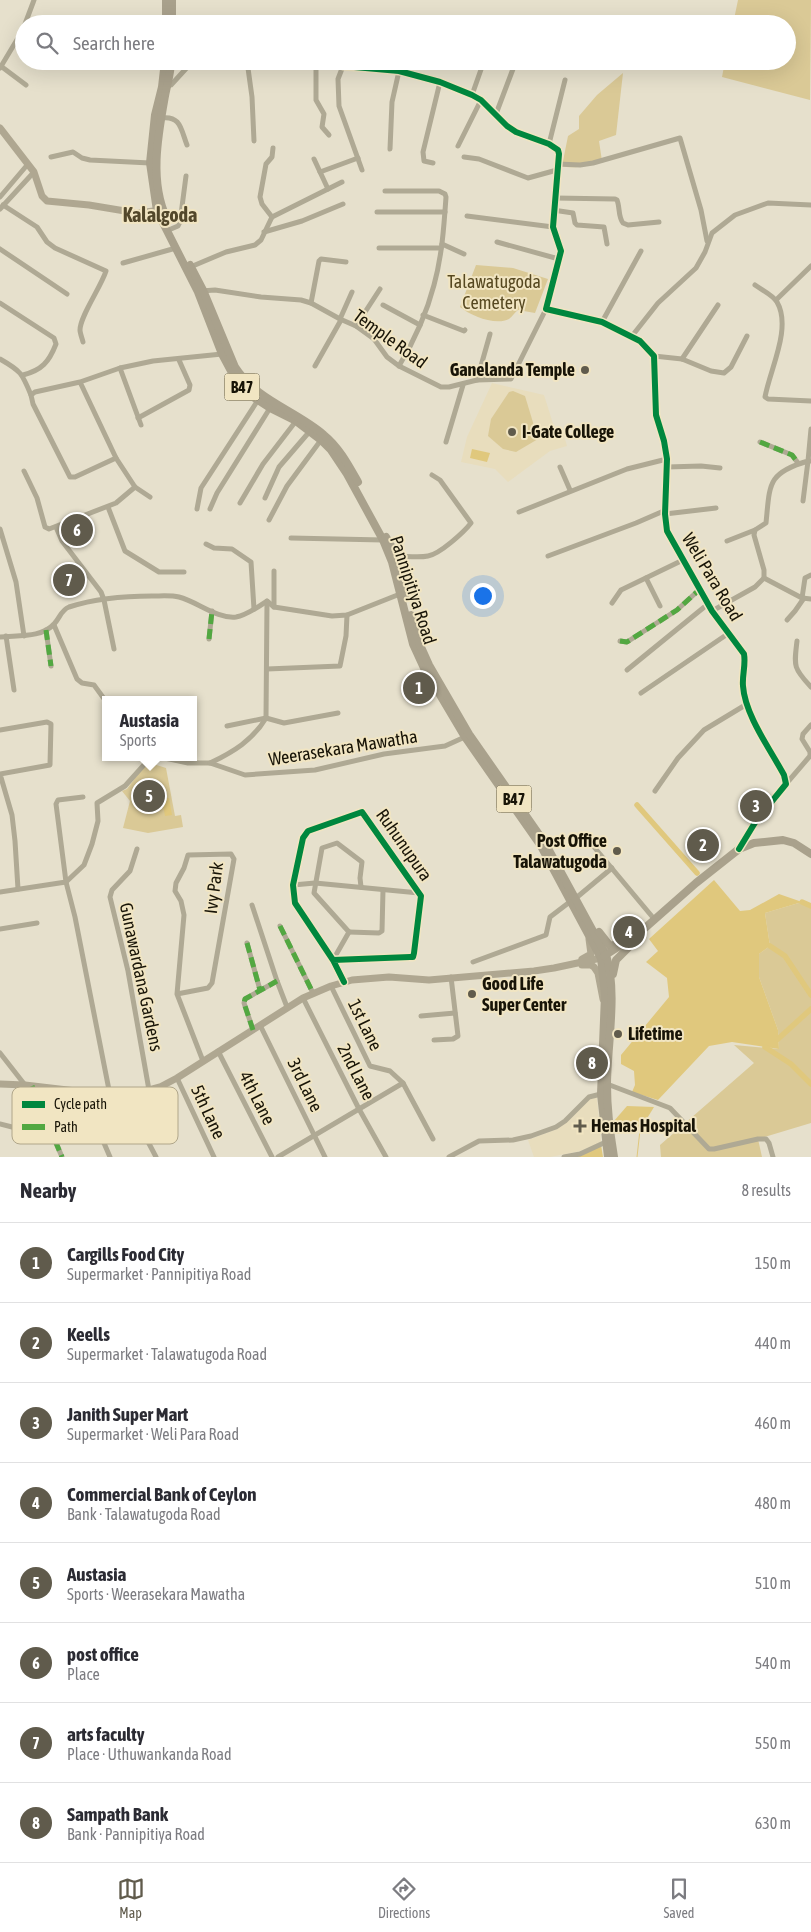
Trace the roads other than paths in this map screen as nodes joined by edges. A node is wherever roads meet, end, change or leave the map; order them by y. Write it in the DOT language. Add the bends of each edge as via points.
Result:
graph roads {
  1 [pos="34,0"];
  2 [pos="166,0"];
  3 [pos="172,0"];
  4 [pos="28,15"];
  5 [pos="166,15"];
  6 [pos="172,15"];
  7 [pos="15,43"];
  8 [pos="1,67"];
  9 [pos="165,70"];
  10 [pos="169,70"];
  11 [pos="185,70"];
  12 [pos="248,70"];
  13 [pos="316,70"];
  14 [pos="341,70"];
  15 [pos="388,70"];
  16 [pos="481,70"];
  17 [pos="513,70"];
  18 [pos="399,71"];
  19 [pos="565,80"];
  20 [pos="440,82"];
  21 [pos="26,85"];
  22 [pos="164,87"];
  23 [pos="472,95"];
  24 [pos="481,100"];
  25 [pos="496,114"];
  26 [pos="161,118"];
  27 [pos="0,128"];
  28 [pos="329,135"];
  29 [pos="254,142"];
  30 [pos="549,144"];
  31 [pos="187,145"];
  32 [pos="458,146"];
  33 [pos="273,148"];
  34 [pos="390,150"];
  35 [pos="464,156"];
  36 [pos="51,157"];
  37 [pos="358,158"];
  38 [pos="314,159"];
  39 [pos="150,163"];
  40 [pos="433,163"];
  41 [pos="28,164"];
  42 [pos="557,167"];
  43 [pos="362,170"];
  44 [pos="34,172"];
  45 [pos="320,172"];
  46 [pos="186,176"];
  47 [pos="342,182"];
  48 [pos="328,188"];
  49 [pos="385,191"];
  50 [pos="0,197"];
  51 [pos="554,198"];
  52 [pos="343,204"];
  53 [pos="811,205"];
  54 [pos="2,207"];
  55 [pos="160,210"];
  56 [pos="553,210"];
  57 [pos="377,212"];
  58 [pos="445,212"];
  59 [pos="467,216"];
  60 [pos="272,217"];
  61 [pos="659,222"];
  62 [pos="553,226"];
  63 [pos="171,228"];
  64 [pos="264,232"];
  65 [pos="497,242"];
  66 [pos="708,242"];
  67 [pos="607,244"];
  68 [pos="442,246"];
  69 [pos="0,248"];
  70 [pos="176,248"];
  71 [pos="379,248"];
  72 [pos="640,251"];
  73 [pos="464,254"];
  74 [pos="559,259"];
  75 [pos="346,262"];
  76 [pos="123,263"];
  77 [pos="189,268"];
  78 [pos="810,270"];
  79 [pos="755,285"];
  80 [pos="380,289"];
  81 [pos="200,291"];
  82 [pos="352,292"];
  83 [pos="67,294"];
  84 [pos="776,300"];
  85 [pos="0,303"];
  86 [pos="311,303"];
  87 [pos="384,305"];
  88 [pos="718,305"];
  89 [pos="546,309"];
  90 [pos="423,315"];
  91 [pos="340,320"];
  92 [pos="602,322"];
  93 [pos="420,325"];
  94 [pos="356,326"];
  95 [pos="465,330"];
  96 [pos="490,334"];
  97 [pos="632,336"];
  98 [pos="747,336"];
  99 [pos="83,342"];
  100 [pos="222,354"];
  101 [pos="654,356"];
  102 [pos="0,359"];
  103 [pos="682,359"];
  104 [pos="179,360"];
  105 [pos="315,366"];
  106 [pos="399,366"];
  107 [pos="120,368"];
  108 [pos="23,375"];
  109 [pos="477,380"];
  110 [pos="80,382"];
  111 [pos="463,385"];
  112 [pos="32,395"];
  113 [pos="258,400"];
  114 [pos="811,401"];
  115 [pos="270,408"];
  116 [pos="138,418"];
  117 [pos="296,421"];
  118 [pos="142,425"];
  119 [pos="811,429"];
  120 [pos="310,431"];
  121 [pos="320,440"];
  122 [pos="446,442"];
  123 [pos="760,442"];
  124 [pos="116,458"];
  125 [pos="667,458"];
  126 [pos="810,461"];
  127 [pos="798,464"];
  128 [pos="667,466"];
  129 [pos="560,467"];
  130 [pos="720,468"];
  131 [pos="24,472"];
  132 [pos="432,475"];
  133 [pos="135,487"];
  134 [pos="570,490"];
  135 [pos="150,497"];
  136 [pos="265,498"];
  137 [pos="803,500"];
  138 [pos="240,504"];
  139 [pos="108,507"];
  140 [pos="197,508"];
  141 [pos="716,508"];
  142 [pos="210,509"];
  143 [pos="519,512"];
  144 [pos="666,512"];
  145 [pos="269,520"];
  146 [pos="56,526"];
  147 [pos="0,530"];
  148 [pos="755,530"];
  149 [pos="291,538"];
  150 [pos="383,540"];
  151 [pos="727,542"];
  152 [pos="206,544"];
  153 [pos="396,556"];
  154 [pos="548,556"];
  155 [pos="683,560"];
  156 [pos="184,572"];
  157 [pos="274,572"];
  158 [pos="811,575"];
  159 [pos="646,578"];
  160 [pos="764,578"];
  161 [pos="700,590"];
  162 [pos="400,594"];
  163 [pos="803,598"];
  164 [pos="811,599"];
  165 [pos="104,600"];
  166 [pos="267,601"];
  167 [pos="612,603"];
  168 [pos="708,604"];
  169 [pos="660,606"];
  170 [pos="274,607"];
  171 [pos="254,609"];
  172 [pos="212,611"];
  173 [pos="712,611"];
  174 [pos="346,615"];
  175 [pos="786,620"];
  176 [pos="54,625"];
  177 [pos="46,630"];
  178 [pos="728,633"];
  179 [pos="24,636"];
  180 [pos="3,637"];
  181 [pos="209,639"];
  182 [pos="620,641"];
  183 [pos="797,641"];
  184 [pos="114,649"];
  185 [pos="51,666"];
  186 [pos="267,669"];
  187 [pos="627,670"];
  188 [pos="811,687"];
  189 [pos="14,690"];
  190 [pos="641,693"];
  191 [pos="102,696"];
  192 [pos="748,704"];
  193 [pos="338,712"];
  194 [pos="266,718"];
  195 [pos="811,725"];
  196 [pos="227,726"];
  197 [pos="0,730"];
  198 [pos="467,736"];
  199 [pos="147,761"];
  200 [pos="179,761"];
  201 [pos="210,764"];
  202 [pos="786,784"];
  203 [pos="655,792"];
  204 [pos="83,797"];
  205 [pos="589,841"];
  206 [pos="136,848"];
  207 [pos="739,849"];
  208 [pos="811,854"];
  209 [pos="612,868"];
  210 [pos="66,882"];
  211 [pos="315,883"];
  212 [pos="293,885"];
  213 [pos="361,887"];
  214 [pos="18,889"];
  215 [pos="383,890"];
  216 [pos="0,892"];
  217 [pos="420,893"];
  218 [pos="573,899"];
  219 [pos="252,905"];
  220 [pos="586,915"];
  221 [pos="655,920"];
  222 [pos="37,923"];
  223 [pos="280,926"];
  224 [pos="586,928"];
  225 [pos="0,930"];
  226 [pos="644,930"];
  227 [pos="348,932"];
  228 [pos="247,943"];
  229 [pos="603,956"];
  230 [pos="333,960"];
  231 [pos="473,962"];
  232 [pos="565,966"];
  233 [pos="451,977"];
  234 [pos="276,981"];
  235 [pos="344,982"];
  236 [pos="331,986"];
  237 [pos="260,990"];
  238 [pos="611,990"];
  239 [pos="313,993"];
  240 [pos="177,994"];
  241 [pos="303,998"];
  242 [pos="604,1004"];
  243 [pos="287,1007"];
  244 [pos="455,1013"];
  245 [pos="421,1016"];
  246 [pos="257,1028"];
  247 [pos="434,1040"];
  248 [pos="218,1052"];
  249 [pos="0,1053"];
  250 [pos="203,1061"];
  251 [pos="177,1078"];
  252 [pos="403,1083"];
  253 [pos="0,1084"];
  254 [pos="607,1084"];
  255 [pos="28,1086"];
  256 [pos="37,1087"];
  257 [pos="108,1087"];
  258 [pos="148,1087"];
  259 [pos="160,1087"];
  260 [pos="601,1094"];
  261 [pos="359,1109"];
  262 [pos="314,1135"];
  263 [pos="433,1139"];
  264 [pos="609,1141"];
  265 [pos="56,1144"];
  266 [pos="104,1144"];
  267 [pos="149,1144"];
  268 [pos="62,1157"];
  269 [pos="110,1157"];
  270 [pos="156,1157"];
  271 [pos="214,1157"];
  272 [pos="272,1157"];
  273 [pos="278,1157"];
  274 [pos="325,1157"];
  275 [pos="386,1157"];
  276 [pos="449,1157"];
  277 [pos="564,1157"];
  278 [pos="608,1157"];
  279 [pos="614,1157"];
  280 [pos="773,1157"];
  1 -- 4 [label="street"];
  2 -- 5 [label="main road"];
  3 -- 6 [label="main road"];
  7 -- 8 [label="street"];
  8 -- 21 [label="street"];
  9 -- 22 [label="main road, Pannipitiya Road / B47"];
  10 -- 22 [label="main road, Pannipitiya Road / B47"];
  11 -- 22 [label="street" via="171,85"];
  12 -- 29 [label="street"];
  13 -- 28 [label="street" via="316,100 324,114 322,127"];
  14 -- 37 [label="street" via="338,78 339,106"];
  15 -- 18 [label="street"];
  16 -- 23 [label="street"];
  17 -- 25 [label="street"];
  18 -- 20 [label="street"];
  18 -- 34 [label="street" via="392,102"];
  19 -- 30 [label="street"];
  20 -- 23 [label="street"];
  20 -- 40 [label="street" via="423,152 424,161"];
  22 -- 26 [label="main road, Pannipitiya Road / B47"];
  22 -- 39 [label="main road, Pannipitiya Road / B47" via="155,115"];
  23 -- 24 [label="street"];
  24 -- 25 [label="street"];
  24 -- 32 [label="street"];
  25 -- 30 [label="street" via="516,132"];
  26 -- 31 [label="street" via="178,121"];
  26 -- 55 [label="main road, Pannipitiya Road / B47" via="156,163"];
  27 -- 41 [label="main road"];
  30 -- 42 [label="street" via="558,150"];
  33 -- 60 [label="street" via="272,158 266,164 260,197"];
  35 -- 42 [label="street" via="528,178"];
  36 -- 39 [label="street" via="72,152 90,160"];
  37 -- 43 [label="street"];
  37 -- 45 [label="street"];
  38 -- 45 [label="street"];
  39 -- 55 [label="main road, Pannipitiya Road / B47"];
  41 -- 44 [label="main road"];
  41 -- 50 [label="street"];
  42 -- 51 [label="street"];
  42 -- 66 [label="street" via="593,163 680,138"];
  44 -- 54 [label="street"];
  44 -- 55 [label="main road" via="42,196 47,201 137,212"];
  45 -- 48 [label="street"];
  46 -- 63 [label="street" via="180,222"];
  47 -- 48 [label="street"];
  48 -- 60 [label="street"];
  49 -- 58 [label="street" via="439,191 446,197"];
  51 -- 56 [label="street"];
  51 -- 61 [label="street" via="615,199 620,206 623,223"];
  52 -- 64 [label="street"];
  53 -- 66 [label="street" via="768,203 735,215 712,233"];
  54 -- 99 [label="street" via="37,226 55,248 106,271 80,329"];
  55 -- 63 [label="main road, Pannipitiya Road / B47"];
  55 -- 70 [label="main road, Pannipitiya Road / B47"];
  56 -- 62 [label="street"];
  56 -- 67 [label="street" via="573,213 577,225 604,227"];
  57 -- 58 [label="street"];
  58 -- 68 [label="street"];
  59 -- 62 [label="street"];
  60 -- 64 [label="street"];
  62 -- 74 [label="street" via="561,251"];
  63 -- 77 [label="main road, Pannipitiya Road / B47"];
  64 -- 77 [label="street" via="255,245 226,252"];
  65 -- 74 [label="street"];
  66 -- 97 [label="street" via="696,268 658,303"];
  68 -- 71 [label="street"];
  68 -- 73 [label="street"];
  68 -- 90 [label="street" via="434,285"];
  69 -- 83 [label="street"];
  70 -- 76 [label="street"];
  70 -- 77 [label="main road, Pannipitiya Road / B47"];
  72 -- 92 [label="street"];
  74 -- 89 [label="street"];
  75 -- 86 [label="street" via="319,261"];
  77 -- 81 [label="main road, Pannipitiya Road / B47"];
  78 -- 84 [label="street"];
  79 -- 84 [label="street"];
  80 -- 94 [label="street"];
  81 -- 86 [label="street, Temple Road" via="215,290"];
  81 -- 100 [label="main road, Pannipitiya Road / B47"];
  81 -- 153 [label="main road, Pannipitiya Road / B47" via="242,378 262,395 324,435 336,447"];
  82 -- 91 [label="street"];
  84 -- 114 [label="street" via="783,318 782,333 765,397"];
  85 -- 108 [label="street" via="54,338 56,344 42,367"];
  86 -- 91 [label="street, Temple Road"];
  87 -- 93 [label="street"];
  88 -- 103 [label="street"];
  89 -- 92 [label="street"];
  89 -- 109 [label="street, Temple Road" via="511,379"];
  90 -- 93 [label="street"];
  90 -- 95 [label="street"];
  91 -- 94 [label="street, Temple Road"];
  91 -- 105 [label="street"];
  92 -- 97 [label="street"];
  93 -- 106 [label="street"];
  94 -- 106 [label="street, Temple Road" via="374,339 387,357"];
  96 -- 109 [label="street"];
  97 -- 101 [label="street"];
  98 -- 103 [label="street" via="731,367 724,373"];
  100 -- 104 [label="street"];
  100 -- 113 [label="main road, Pannipitiya Road / B47" via="237,382"];
  101 -- 103 [label="street"];
  101 -- 125 [label="street, Weli Para Road" via="656,415"];
  102 -- 108 [label="street"];
  104 -- 107 [label="street"];
  104 -- 116 [label="street" via="190,384 189,390"];
  106 -- 111 [label="street, Temple Road" via="441,387"];
  107 -- 110 [label="street"];
  107 -- 116 [label="street"];
  108 -- 112 [label="street"];
  109 -- 111 [label="street, Temple Road"];
  110 -- 112 [label="street"];
  110 -- 124 [label="street"];
  111 -- 122 [label="street"];
  112 -- 124 [label="street" via="32,404 70,476 75,477"];
  113 -- 115 [label="main road, Pannipitiya Road / B47"];
  113 -- 140 [label="street" via="201,488"];
  115 -- 117 [label="main road, Pannipitiya Road / B47"];
  115 -- 142 [label="street"];
  116 -- 118 [label="street"];
  117 -- 120 [label="main road, Pannipitiya Road / B47"];
  117 -- 138 [label="street" via="263,464"];
  119 -- 126 [label="street"];
  120 -- 121 [label="main road, Pannipitiya Road / B47"];
  120 -- 136 [label="street" via="279,467"];
  121 -- 145 [label="street" via="287,486"];
  121 -- 150 [label="main road, Pannipitiya Road / B47" via="347,474"];
  123 -- 127 [label="street" via="792,455"];
  124 -- 133 [label="street"];
  125 -- 128 [label="street, Weli Para Road"];
  125 -- 134 [label="street"];
  126 -- 127 [label="street"];
  126 -- 137 [label="street"];
  127 -- 148 [label="street" via="789,466 770,486 766,523"];
  128 -- 130 [label="street"];
  128 -- 144 [label="street, Weli Para Road"];
  129 -- 134 [label="street"];
  131 -- 146 [label="street" via="45,527"];
  132 -- 153 [label="street" via="440,480 471,523 465,531 428,556"];
  133 -- 135 [label="street"];
  133 -- 139 [label="street"];
  134 -- 143 [label="street"];
  139 -- 146 [label="street"];
  139 -- 156 [label="street" via="125,551 159,572"];
  141 -- 144 [label="street"];
  144 -- 154 [label="street"];
  144 -- 155 [label="street, Weli Para Road" via="667,531"];
  146 -- 165 [label="street" via="62,541"];
  147 -- 179 [label="street" via="16,582"];
  148 -- 151 [label="street"];
  148 -- 160 [label="street"];
  149 -- 150 [label="street"];
  150 -- 162 [label="main road, Pannipitiya Road / B47"];
  152 -- 171 [label="street" via="232,549 251,562"];
  153 -- 198 [label="main road, Pannipitiya Road / B47" via="420,645"];
  155 -- 159 [label="street"];
  155 -- 161 [label="street, Weli Para Road"];
  157 -- 170 [label="street"];
  158 -- 163 [label="street" via="805,578"];
  159 -- 167 [label="street" via="621,590"];
  159 -- 169 [label="street"];
  160 -- 163 [label="street"];
  160 -- 173 [label="street" via="755,587"];
  161 -- 168 [label="street, Weli Para Road"];
  161 -- 182 [label="street" via="677,610 627,642"];
  162 -- 174 [label="street"];
  162 -- 198 [label="main road, Pannipitiya Road / B47" via="413,644 424,668"];
  163 -- 164 [label="street"];
  163 -- 175 [label="street"];
  165 -- 172 [label="street" via="177,596"];
  165 -- 176 [label="street" via="62,611"];
  165 -- 184 [label="street"];
  166 -- 170 [label="street"];
  166 -- 171 [label="street"];
  166 -- 186 [label="street"];
  168 -- 173 [label="street, Weli Para Road"];
  168 -- 187 [label="street"];
  170 -- 174 [label="street" via="332,616"];
  171 -- 172 [label="street" via="237,617"];
  172 -- 181 [label="street"];
  173 -- 178 [label="street, Weli Para Road"];
  174 -- 186 [label="street" via="340,666"];
  176 -- 177 [label="street"];
  176 -- 191 [label="street" via="77,679 94,685"];
  177 -- 179 [label="street"];
  177 -- 185 [label="street"];
  178 -- 190 [label="street"];
  178 -- 192 [label="street, Weli Para Road" via="744,654 742,685"];
  179 -- 180 [label="street"];
  180 -- 189 [label="street"];
  183 -- 188 [label="street" via="796,671"];
  186 -- 194 [label="street"];
  192 -- 202 [label="street, Weli Para Road"];
  192 -- 203 [label="street" via="704,730 678,758"];
  193 -- 194 [label="street" via="284,723"];
  194 -- 196 [label="street"];
  194 -- 201 [label="street" via="259,731 239,748"];
  195 -- 202 [label="street" via="802,739 810,756"];
  197 -- 214 [label="street" via="51,724 50,766 0,774 12,815"];
  198 -- 201 [label="street, Weerasekara Mawatha" via="445,746 384,754 315,770 245,775"];
  198 -- 218 [label="main road, Pannipitiya Road / B47" via="545,844"];
  199 -- 210 [label="street" via="125,786 98,803 98,821 84,865"];
  200 -- 201 [label="street, Weerasekara Mawatha"];
  202 -- 207 [label="street" via="756,821"];
  204 -- 210 [label="street" via="58,800 56,804"];
  205 -- 209 [label="street"];
  206 -- 258 [label="street, Gunawardana Gardens" via="130,871 112,890 110,897 128,971"];
  207 -- 208 [label="main road" via="754,843 782,840 794,843"];
  207 -- 221 [label="main road"];
  209 -- 218 [label="street"];
  209 -- 221 [label="street"];
  210 -- 214 [label="street"];
  210 -- 257 [label="street"];
  211 -- 212 [label="street, Ruhunupura"];
  211 -- 213 [label="street, Ruhunupura"];
  211 -- 213 [label="street" via="322,848 337,843 362,862"];
  211 -- 227 [label="street" via="314,893"];
  212 -- 217 [label="street, Ruhunupura" via="303,838 308,831 362,812"];
  212 -- 230 [label="street, Ruhunupura" via="295,903"];
  213 -- 215 [label="street, Ruhunupura"];
  214 -- 216 [label="street"];
  215 -- 217 [label="street, Ruhunupura"];
  215 -- 227 [label="street" via="382,931"];
  217 -- 230 [label="street, Ruhunupura" via="413,957"];
  218 -- 220 [label="main road, Pannipitiya Road / B47"];
  218 -- 224 [label="main road, Pannipitiya Road / B47"];
  218 -- 231 [label="street" via="550,917 546,935"];
  219 -- 234 [label="street"];
  220 -- 226 [label="main road" via="610,946"];
  220 -- 229 [label="main road, Pannipitiya Road / B47"];
  221 -- 226 [label="main road"];
  222 -- 225 [label="street"];
  223 -- 239 [label="street"];
  224 -- 229 [label="main road, Pannipitiya Road / B47"];
  224 -- 232 [label="main road" via="591,954"];
  226 -- 229 [label="main road"];
  226 -- 238 [label="main road" via="615,962"];
  227 -- 230 [label="street"];
  228 -- 237 [label="street"];
  229 -- 232 [label="main road"];
  229 -- 238 [label="main road, Pannipitiya Road / B47" via="609,964"];
  229 -- 242 [label="main road, Pannipitiya Road / B47"];
  230 -- 235 [label="street, Ruhunupura"];
  232 -- 233 [label="main road"];
  232 -- 242 [label="main road" via="594,967"];
  233 -- 235 [label="main road"];
  233 -- 244 [label="street"];
  234 -- 237 [label="street"];
  234 -- 243 [label="street"];
  235 -- 236 [label="main road"];
  236 -- 239 [label="main road"];
  236 -- 252 [label="street, 1st Lane" via="370,1066 390,1071"];
  237 -- 246 [label="street, 3rd Lane" via="244,1003"];
  238 -- 254 [label="main road, Pannipitiya Road / B47"];
  239 -- 241 [label="main road"];
  240 -- 240 [label="street, Ivy Park" via="208,988 212,983 234,860 231,854 188,855 176,883 175,891 184,915"];
  240 -- 250 [label="street, Ivy Park"];
  241 -- 243 [label="main road"];
  241 -- 261 [label="street, 2nd Lane"];
  242 -- 260 [label="main road, Pannipitiya Road / B47"];
  243 -- 246 [label="main road"];
  244 -- 245 [label="street"];
  244 -- 247 [label="street" via="457,1038"];
  246 -- 248 [label="main road"];
  246 -- 262 [label="street, 3rd Lane"];
  248 -- 250 [label="main road"];
  248 -- 272 [label="street, 4th Lane"];
  249 -- 255 [label="street"];
  250 -- 251 [label="main road"];
  251 -- 259 [label="main road"];
  251 -- 271 [label="street, 5th Lane"];
  252 -- 261 [label="street"];
  252 -- 263 [label="street, 1st Lane"];
  253 -- 255 [label="main road"];
  254 -- 264 [label="main road, Pannipitiya Road / B47"];
  254 -- 280 [label="street" via="670,1108 708,1149 766,1139"];
  255 -- 256 [label="main road"];
  260 -- 264 [label="main road, Pannipitiya Road / B47"];
  260 -- 276 [label="street" via="589,1097 556,1127 513,1140 479,1141"];
  261 -- 262 [label="street"];
  261 -- 275 [label="street, 2nd Lane"];
  262 -- 273 [label="street"];
  262 -- 274 [label="street, 3rd Lane"];
  264 -- 277 [label="street" via="580,1154"];
  264 -- 278 [label="main road, Pannipitiya Road / B47"];
  264 -- 279 [label="main road, Pannipitiya Road / B47"];
  265 -- 268 [label="street"];
  266 -- 269 [label="street"];
  267 -- 270 [label="street"];
}
